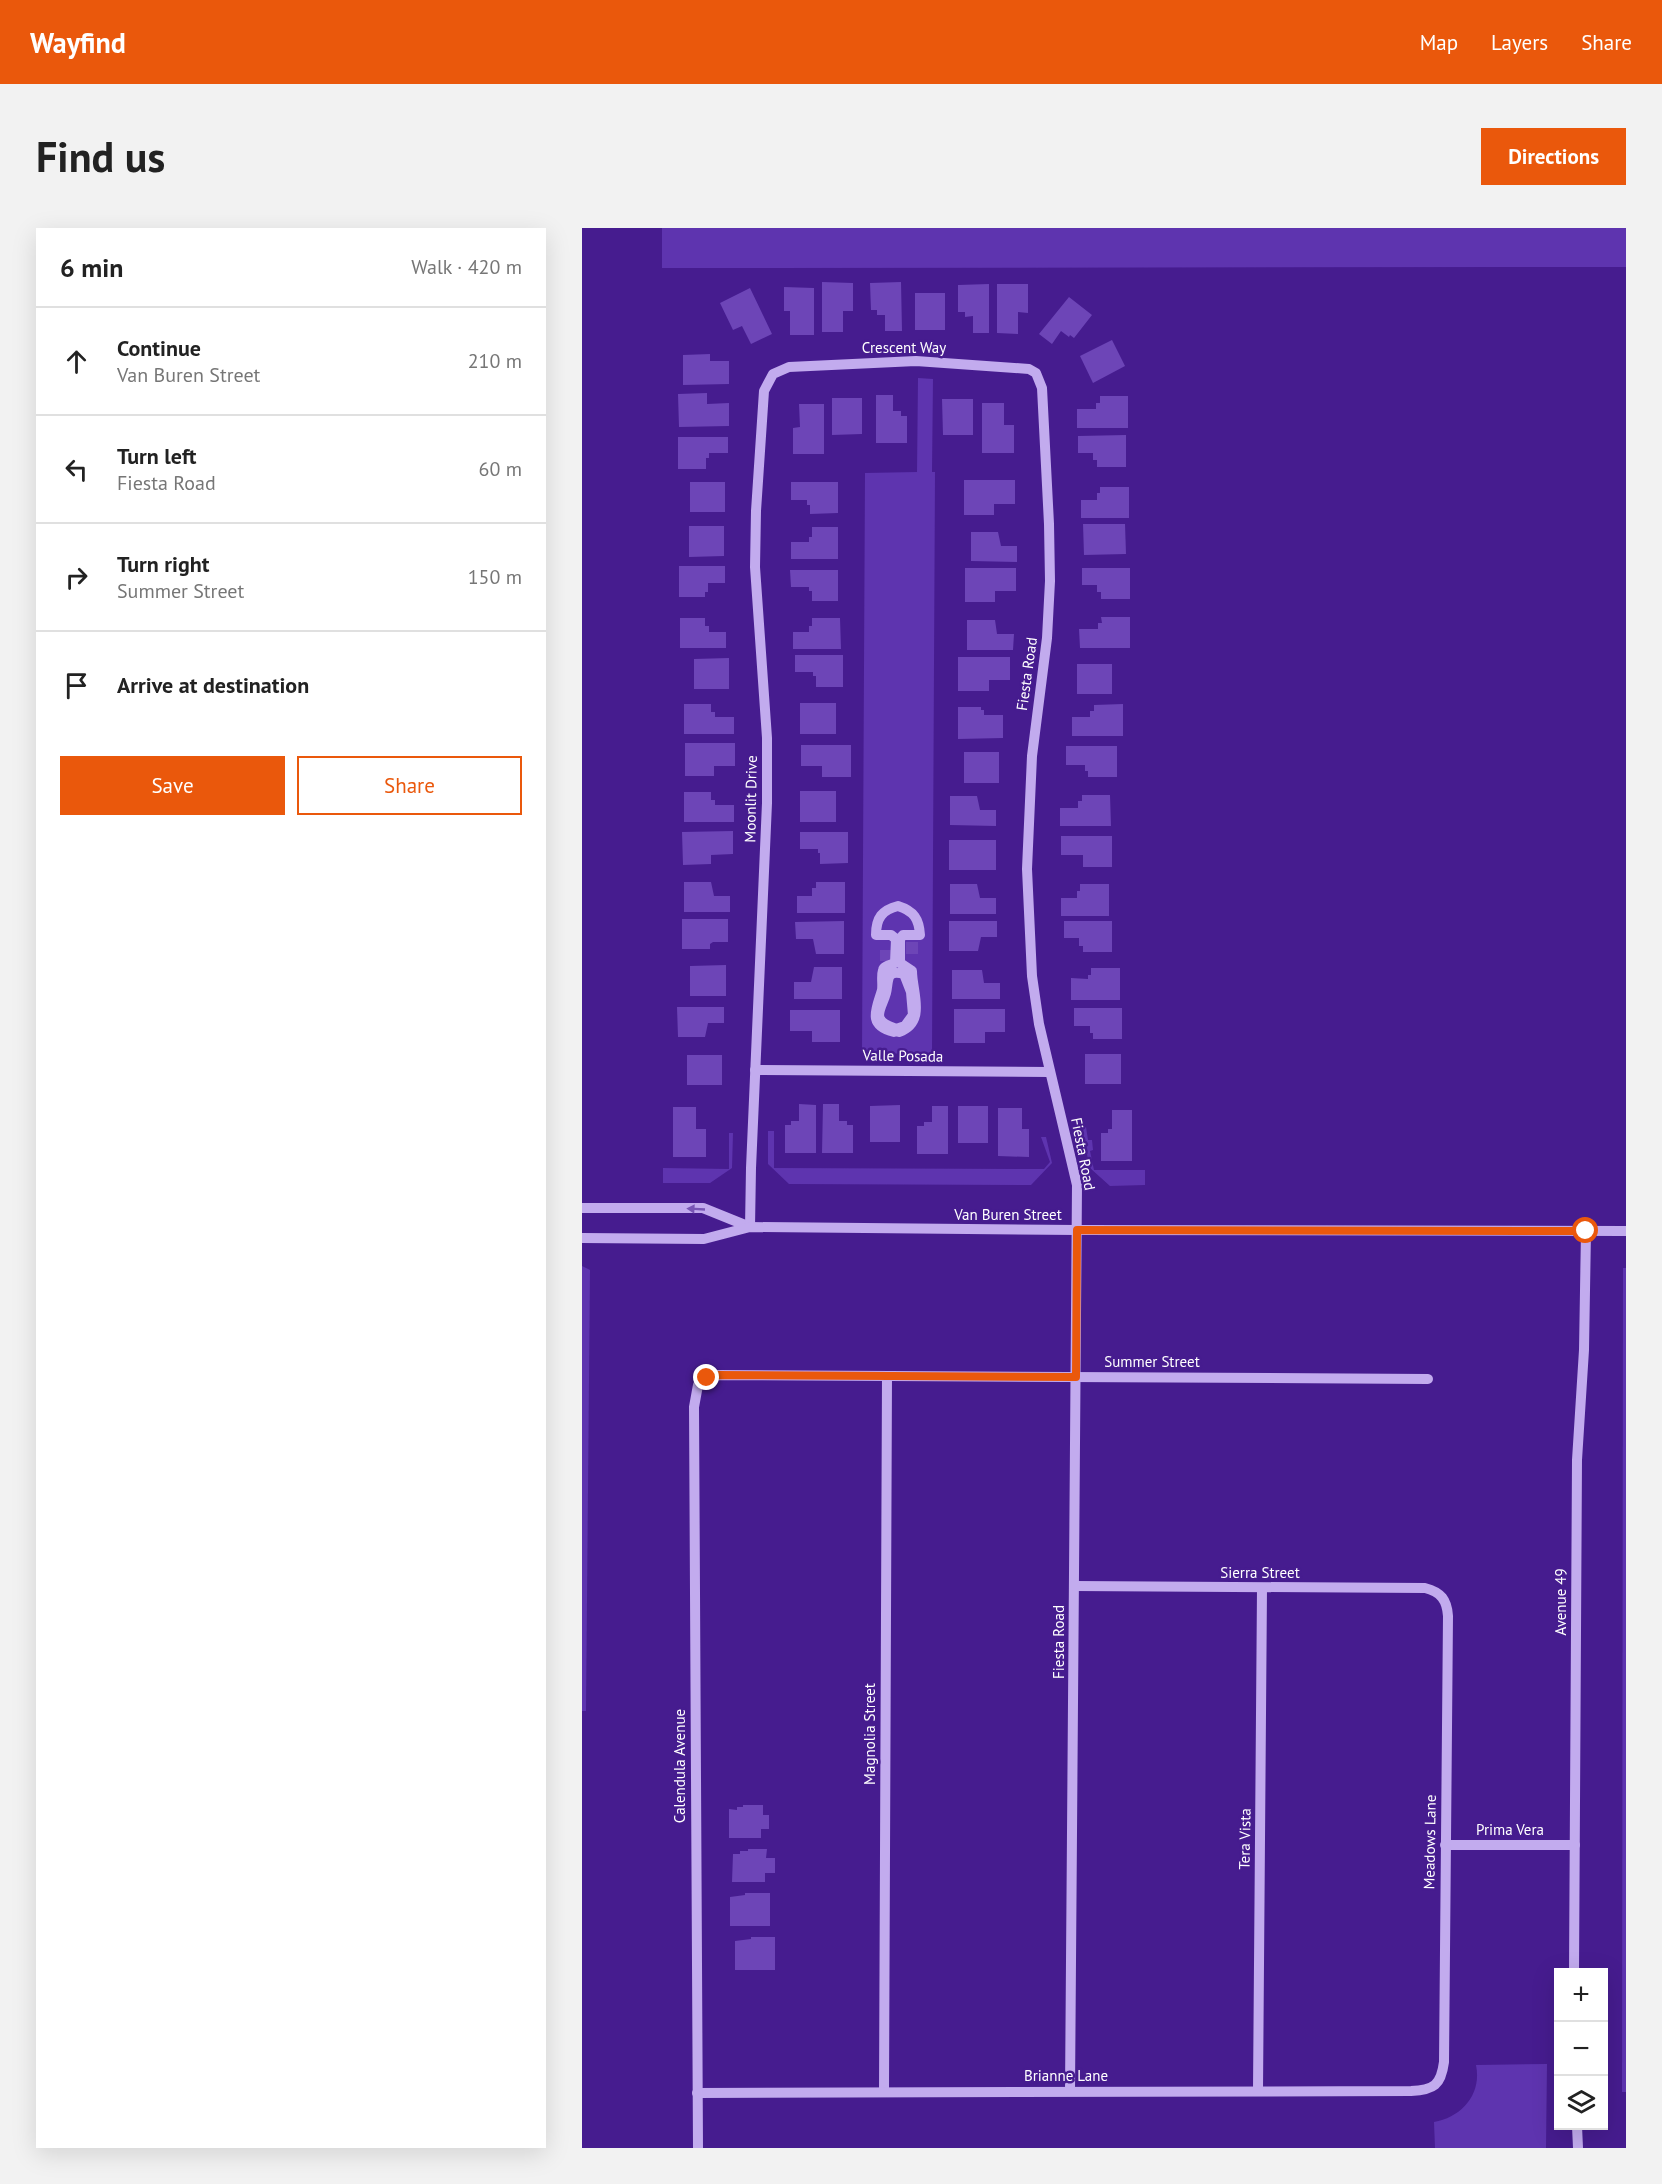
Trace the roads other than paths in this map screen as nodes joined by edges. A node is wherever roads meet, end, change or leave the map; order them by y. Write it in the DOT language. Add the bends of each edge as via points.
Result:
graph roads {
  1 [pos="1036,373"];
  2 [pos="772,374"];
  3 [pos="886,985"];
  4 [pos="755,1070"];
  5 [pos="1050,1072"];
  6 [pos="582,1208"];
  7 [pos="750,1227"];
  8 [pos="1077,1230"];
  9 [pos="1586,1231"];
  10 [pos="1626,1231"];
  11 [pos="582,1238"];
  12 [pos="887,1376"];
  13 [pos="1076,1377"];
  14 [pos="1428,1379"];
  15 [pos="698,1385"];
  16 [pos="1074,1586"];
  17 [pos="1262,1588"];
  18 [pos="1443,1597"];
  19 [pos="1445,1845"];
  20 [pos="1575,1845"];
  21 [pos="1574,1968"];
  22 [pos="1435,2086"];
  23 [pos="1258,2090"];
  24 [pos="1071,2091"];
  25 [pos="884,2092"];
  26 [pos="697,2093"];
  27 [pos="1577,2130"];
  28 [pos="698,2148"];
  29 [pos="1578,2148"];
  1 -- 2 [label="street, Crescent Way" via="1021,367 892,361 789,367"];
  1 -- 5 [label="street, Fiesta Road" via="1042,388 1050,581 1032,756 1028,912 1032,976"];
  2 -- 4 [label="street, Moonlit Drive" via="764,391 756,511 767,804"];
  3 -- 3 [label="street" via="880,1018 894,1032 880,1025 875,1011 883,986 883,970 895,963 896,939 876,935 876,925 879,916 898,906 908,909 920,925 920,935 903,935 900,939 900,963 912,971 916,1010 913,1022 899,1032 913,1015 908,979 897,972 891,974"];
  4 -- 5 [label="street, Valle Posada"];
  4 -- 7 [label="street, Moonlit Drive"];
  5 -- 8 [label="street, Fiesta Road" via="1077,1185"];
  7 -- 6 [label="street, Van Buren Street, one-way" via="704,1208"];
  7 -- 8 [label="street, Van Buren Street"];
  7 -- 11 [label="street, Van Buren Street" via="704,1239"];
  8 -- 9 [label="street, Van Buren Street"];
  8 -- 13 [label="street, Fiesta Road"];
  9 -- 10 [label="street, Van Buren Street"];
  9 -- 20 [label="street, Avenue 49" via="1577,1460"];
  12 -- 13 [label="street, Summer Street"];
  12 -- 15 [label="street, Summer Street" via="717,1375"];
  12 -- 25 [label="street, Magnolia Street"];
  13 -- 14 [label="street, Summer Street"];
  13 -- 16 [label="street, Fiesta Road"];
  15 -- 26 [label="street, Calendula Avenue" via="694,1407"];
  16 -- 17 [label="street, Sierra Street"];
  16 -- 24 [label="street, Fiesta Road"];
  17 -- 18 [label="street, Sierra Street" via="1425,1588"];
  17 -- 23 [label="street, Tera Vista"];
  18 -- 19 [label="street, Meadows Lane" via="1448,1616"];
  19 -- 20 [label="street, Prima Vera"];
  19 -- 22 [label="street, Meadows Lane" via="1444,2062 1442,2077"];
  20 -- 21 [label="street, Avenue 49"];
  22 -- 23 [label="street, Brianne Lane" via="1422,2091"];
  23 -- 24 [label="street, Brianne Lane"];
  24 -- 25 [label="street, Brianne Lane"];
  25 -- 26 [label="street, Brianne Lane"];
  26 -- 28 [label="street, Calendula Avenue"];
  27 -- 29 [label="street"];
}
